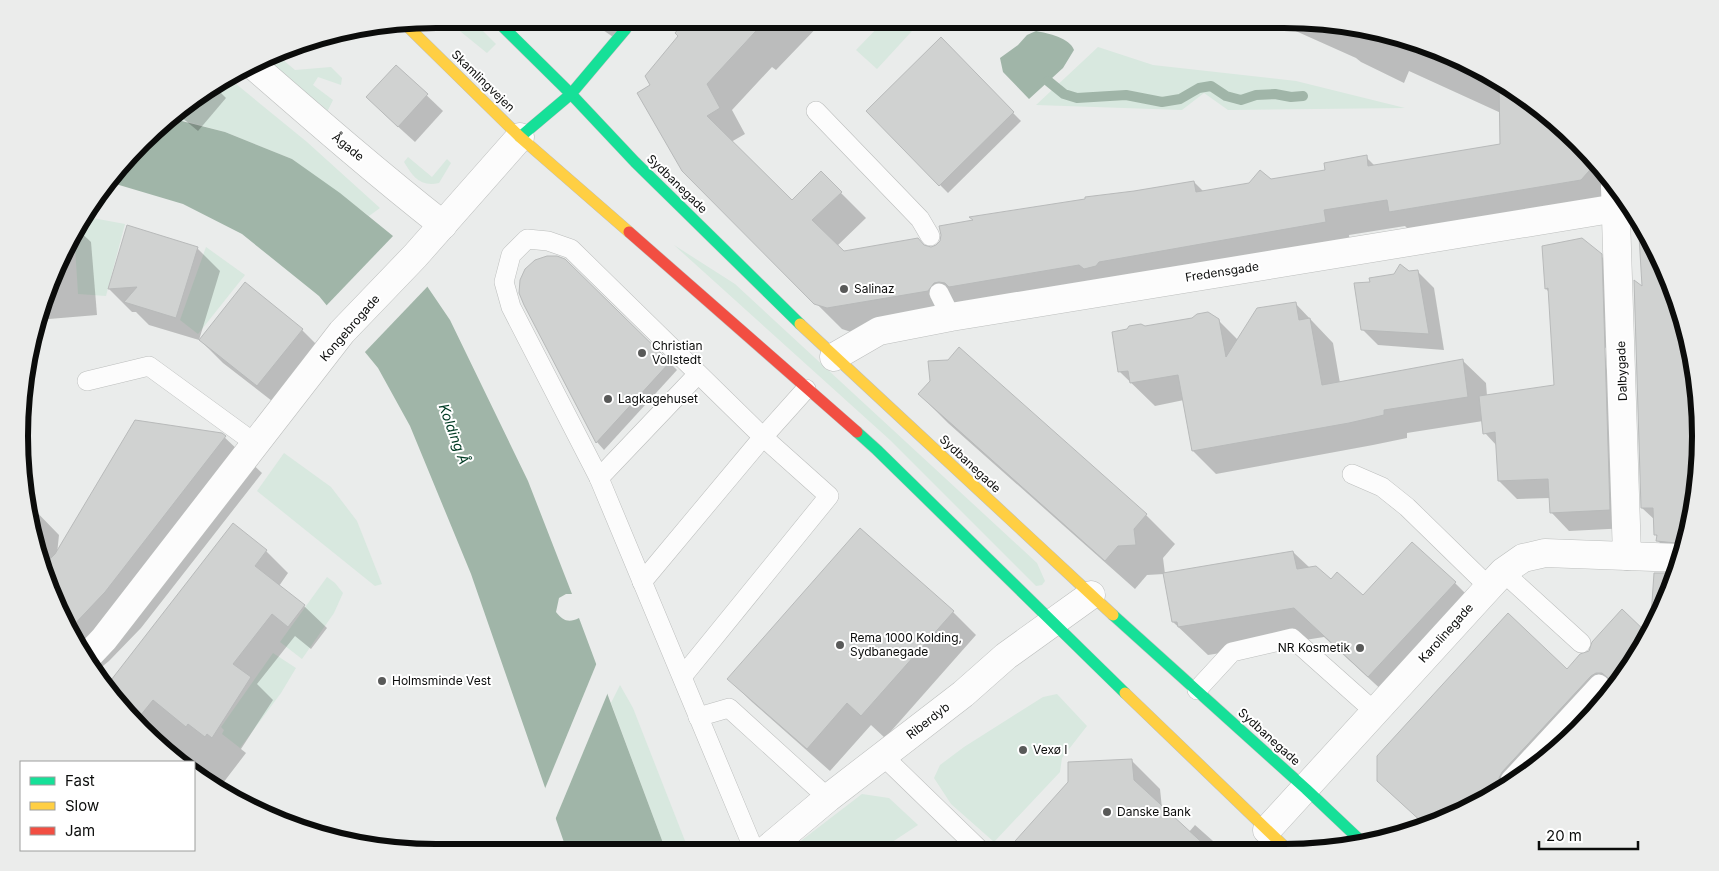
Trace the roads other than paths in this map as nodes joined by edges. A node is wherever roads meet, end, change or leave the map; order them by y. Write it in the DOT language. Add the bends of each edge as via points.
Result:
graph roads {
  1 [pos="410,28"];
  2 [pos="504,28"];
  3 [pos="626,28"];
  4 [pos="257,69"];
  5 [pos="571,94"];
  6 [pos="816,111"];
  7 [pos="520,136"];
  8 [pos="1614,197"];
  9 [pos="1616,199"];
  10 [pos="443,224"];
  11 [pos="930,236"];
  12 [pos="834,357"];
  13 [pos="698,374"];
  14 [pos="87,380"];
  15 [pos="806,389"];
  16 [pos="763,437"];
  17 [pos="256,444"];
  18 [pos="1352,474"];
  19 [pos="599,478"];
  20 [pos="1627,556"];
  21 [pos="1673,558"];
  22 [pos="1496,579"];
  23 [pos="642,582"];
  24 [pos="1091,595"];
  25 [pos="1051,622"];
  26 [pos="1582,643"];
  27 [pos="91,653"];
  28 [pos="682,677"];
  29 [pos="1603,688"];
  30 [pos="1196,690"];
  31 [pos="1375,712"];
  32 [pos="698,717"];
  33 [pos="883,756"];
  34 [pos="1524,765"];
  35 [pos="1306,789"];
  36 [pos="828,798"];
  37 [pos="1267,830"];
  38 [pos="1357,837"];
  39 [pos="751,844"];
  40 [pos="773,844"];
  41 [pos="974,844"];
  42 [pos="1282,844"];
  1 -- 7 [label="main road, Skamlingvejen"];
  2 -- 5 [label="main road"];
  3 -- 5 [label="main road, Kongebrogade"];
  4 -- 10 [label="street, Ågade"];
  5 -- 7 [label="main road, Kongebrogade"];
  5 -- 12 [label="main road, Sydbanegade" via="635,162"];
  6 -- 11 [label="lane" via="920,219"];
  7 -- 10 [label="street, Kongebrogade"];
  7 -- 15 [label="main road"];
  8 -- 12 [label="street, Fredensgade" via="945,305 880,331"];
  9 -- 20 [label="street, Dalbygade"];
  10 -- 17 [label="street, Kongebrogade" via="342,332"];
  12 -- 24 [label="main road, Sydbanegade"];
  13 -- 16 [label="lane"];
  13 -- 19 [label="lane"];
  13 -- 19 [label="lane" via="570,248 527,239 511,255 504,282 511,307"];
  14 -- 17 [label="lane" via="149,366"];
  15 -- 16 [label="lane"];
  15 -- 25 [label="main road" via="909,480"];
  16 -- 23 [label="lane"];
  16 -- 28 [label="lane" via="829,496"];
  17 -- 27 [label="street, Kongebrogade"];
  18 -- 22 [label="lane" via="1382,487"];
  19 -- 23 [label="lane"];
  20 -- 21 [label="street, Karolinegade"];
  20 -- 22 [label="street, Karolinegade" via="1545,553 1523,558"];
  22 -- 26 [label="lane"];
  22 -- 31 [label="street, Karolinegade"];
  23 -- 28 [label="lane"];
  24 -- 25 [label="street, Riberdyb"];
  24 -- 30 [label="main road, Sydbanegade"];
  25 -- 33 [label="street, Riberdyb"];
  25 -- 37 [label="main road"];
  28 -- 32 [label="lane"];
  29 -- 34 [label="lane" via="1599,684"];
  30 -- 31 [label="lane" via="1232,652 1292,638"];
  30 -- 35 [label="main road, Sydbanegade"];
  31 -- 35 [label="street, Karolinegade"];
  32 -- 36 [label="lane" via="729,708"];
  32 -- 39 [label="lane"];
  33 -- 36 [label="street, Riberdyb"];
  33 -- 41 [label="lane"];
  35 -- 37 [label="street, Karolinegade"];
  35 -- 38 [label="main road, Sydbanegade"];
  36 -- 40 [label="street, Riberdyb"];
  37 -- 42 [label="main road"];
}
